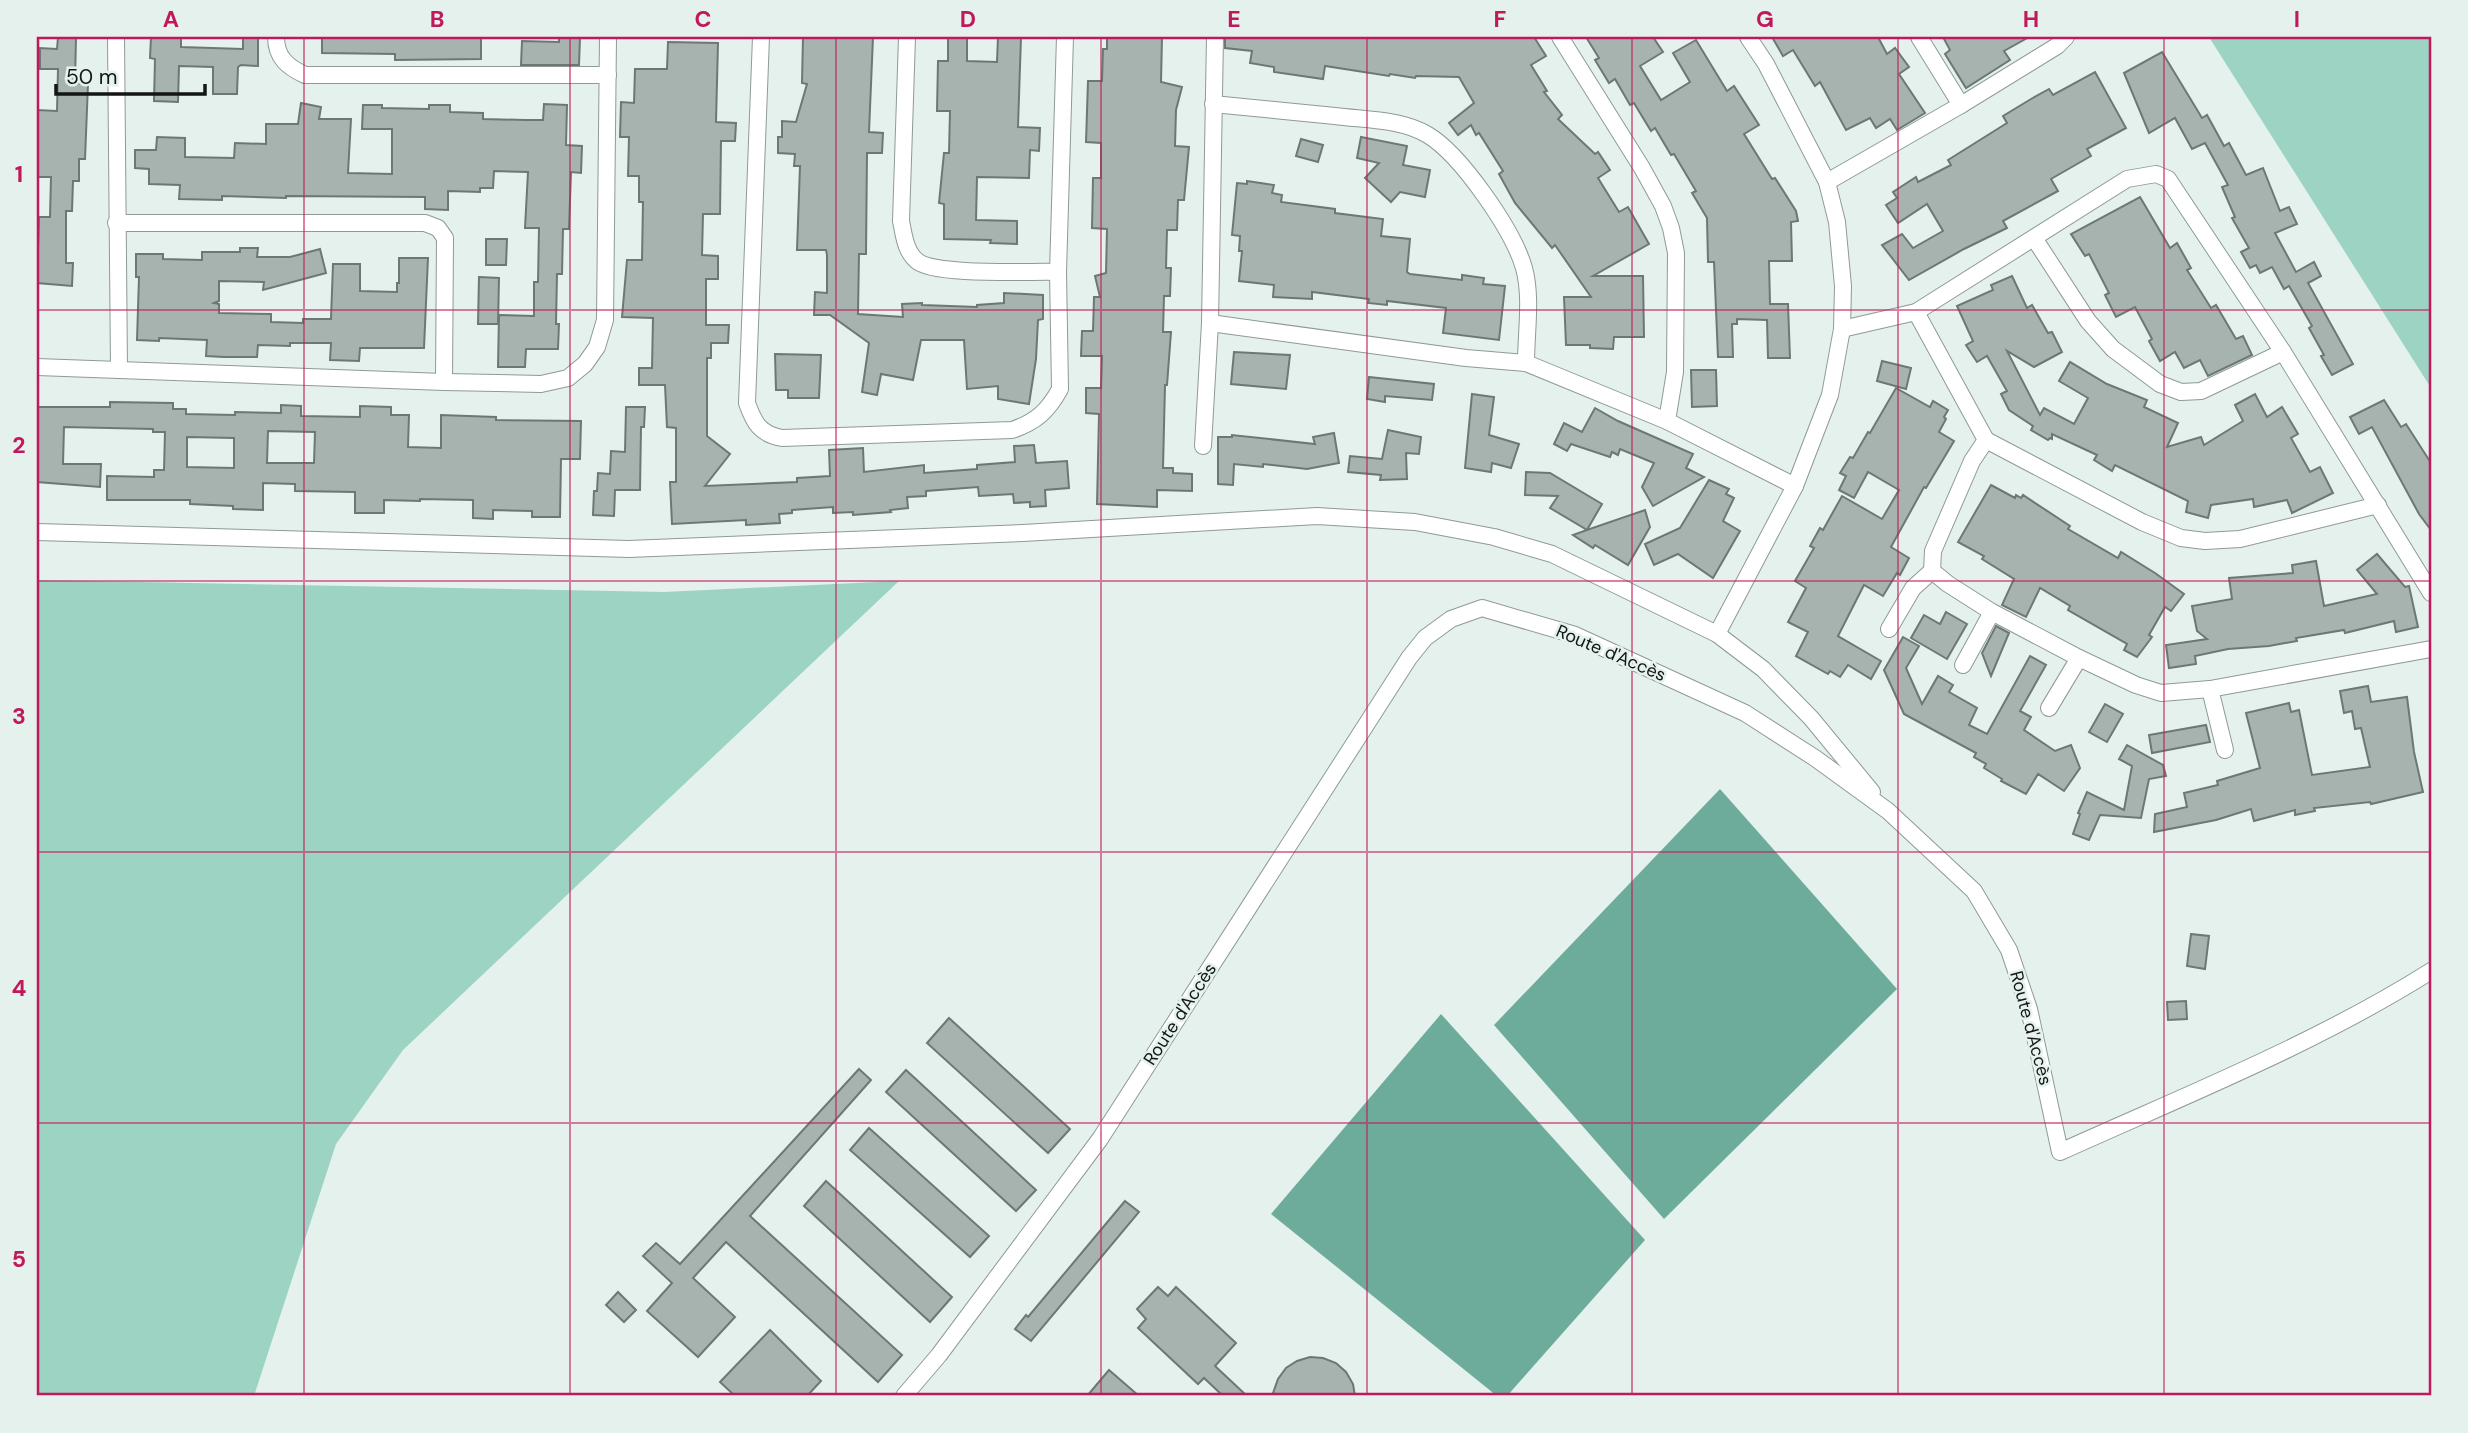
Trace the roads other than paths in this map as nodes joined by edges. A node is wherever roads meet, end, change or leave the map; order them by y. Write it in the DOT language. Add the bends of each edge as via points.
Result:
graph roads {
  1 [pos="116,37"];
  2 [pos="276,37"];
  3 [pos="608,37"];
  4 [pos="761,37"];
  5 [pos="906,37"];
  6 [pos="1065,37"];
  7 [pos="1216,37"];
  8 [pos="1560,37"];
  9 [pos="1748,37"];
  10 [pos="1919,37"];
  11 [pos="2066,37"];
  12 [pos="608,75"];
  13 [pos="1213,104"];
  14 [pos="1961,105"];
  15 [pos="1827,182"];
  16 [pos="116,223"];
  17 [pos="2034,238"];
  18 [pos="1058,272"];
  19 [pos="1916,312"];
  20 [pos="1210,323"];
  21 [pos="1842,329"];
  22 [pos="2283,352"];
  23 [pos="1526,363"];
  24 [pos="37,367"];
  25 [pos="119,370"];
  26 [pos="444,382"];
  27 [pos="1667,421"];
  28 [pos="1986,440"];
  29 [pos="1203,446"];
  30 [pos="1795,486"];
  31 [pos="2378,505"];
  32 [pos="37,532"];
  33 [pos="1932,571"];
  34 [pos="2431,593"];
  35 [pos="1992,612"];
  36 [pos="1889,629"];
  37 [pos="1717,634"];
  38 [pos="2431,649"];
  39 [pos="2079,658"];
  40 [pos="1963,664"];
  41 [pos="2210,689"];
  42 [pos="2049,708"];
  43 [pos="2224,750"];
  44 [pos="1888,811"];
  45 [pos="2431,971"];
  46 [pos="904,1396"];
  1 -- 16 [label="street"];
  2 -- 12 [label="street" via="288,67 305,75"];
  3 -- 12 [label="street"];
  4 -- 18 [label="street" via="747,403 754,422 767,435 1012,430 1040,418 1060,389"];
  5 -- 18 [label="street" via="901,221 912,255 919,263 939,269"];
  6 -- 18 [label="street"];
  7 -- 13 [label="street"];
  8 -- 27 [label="street" via="1642,168 1671,228 1676,253 1675,372"];
  9 -- 15 [label="street"];
  10 -- 14 [label="street"];
  11 -- 14 [label="street"];
  12 -- 26 [label="street" via="605,320 597,347 568,378 541,384"];
  13 -- 20 [label="street"];
  13 -- 23 [label="street" via="1381,121 1428,135 1457,160 1515,245 1527,287"];
  14 -- 15 [label="street"];
  15 -- 21 [label="street" via="1837,222"];
  16 -- 25 [label="street"];
  16 -- 26 [label="street" via="425,223 438,228 445,238"];
  17 -- 19 [label="street"];
  17 -- 22 [label="street" via="2088,321 2113,349 2160,384 2181,392 2201,391"];
  17 -- 22 [label="street" via="2127,179 2156,174 2168,179"];
  19 -- 21 [label="street"];
  19 -- 28 [label="street"];
  20 -- 23 [label="street"];
  20 -- 29 [label="street"];
  21 -- 30 [label="street" via="1830,396"];
  22 -- 31 [label="street"];
  23 -- 27 [label="street"];
  24 -- 25 [label="street"];
  25 -- 26 [label="street"];
  27 -- 30 [label="street"];
  28 -- 31 [label="street" via="2142,523 2181,538 2240,539"];
  28 -- 33 [label="street" via="1972,461 1933,551"];
  30 -- 37 [label="street"];
  31 -- 34 [label="street"];
  32 -- 37 [label="street" via="629,549 1317,516 1415,522 1552,554"];
  33 -- 35 [label="street"];
  33 -- 36 [label="street" via="1913,588"];
  35 -- 39 [label="street"];
  35 -- 40 [label="street"];
  37 -- 44 [label="street" via="1763,669 1811,718"];
  38 -- 41 [label="street"];
  39 -- 41 [label="street" via="2161,693"];
  39 -- 42 [label="street"];
  41 -- 43 [label="street"];
  44 -- 45 [label="street, Route d'Accès" via="1974,891 2009,950 2029,1009 2060,1152 2325,1032"];
  44 -- 46 [label="street, Route d'Accès" via="1745,713 1574,635 1482,608 1451,619 1425,638 1409,658 1100,1139"];
}
